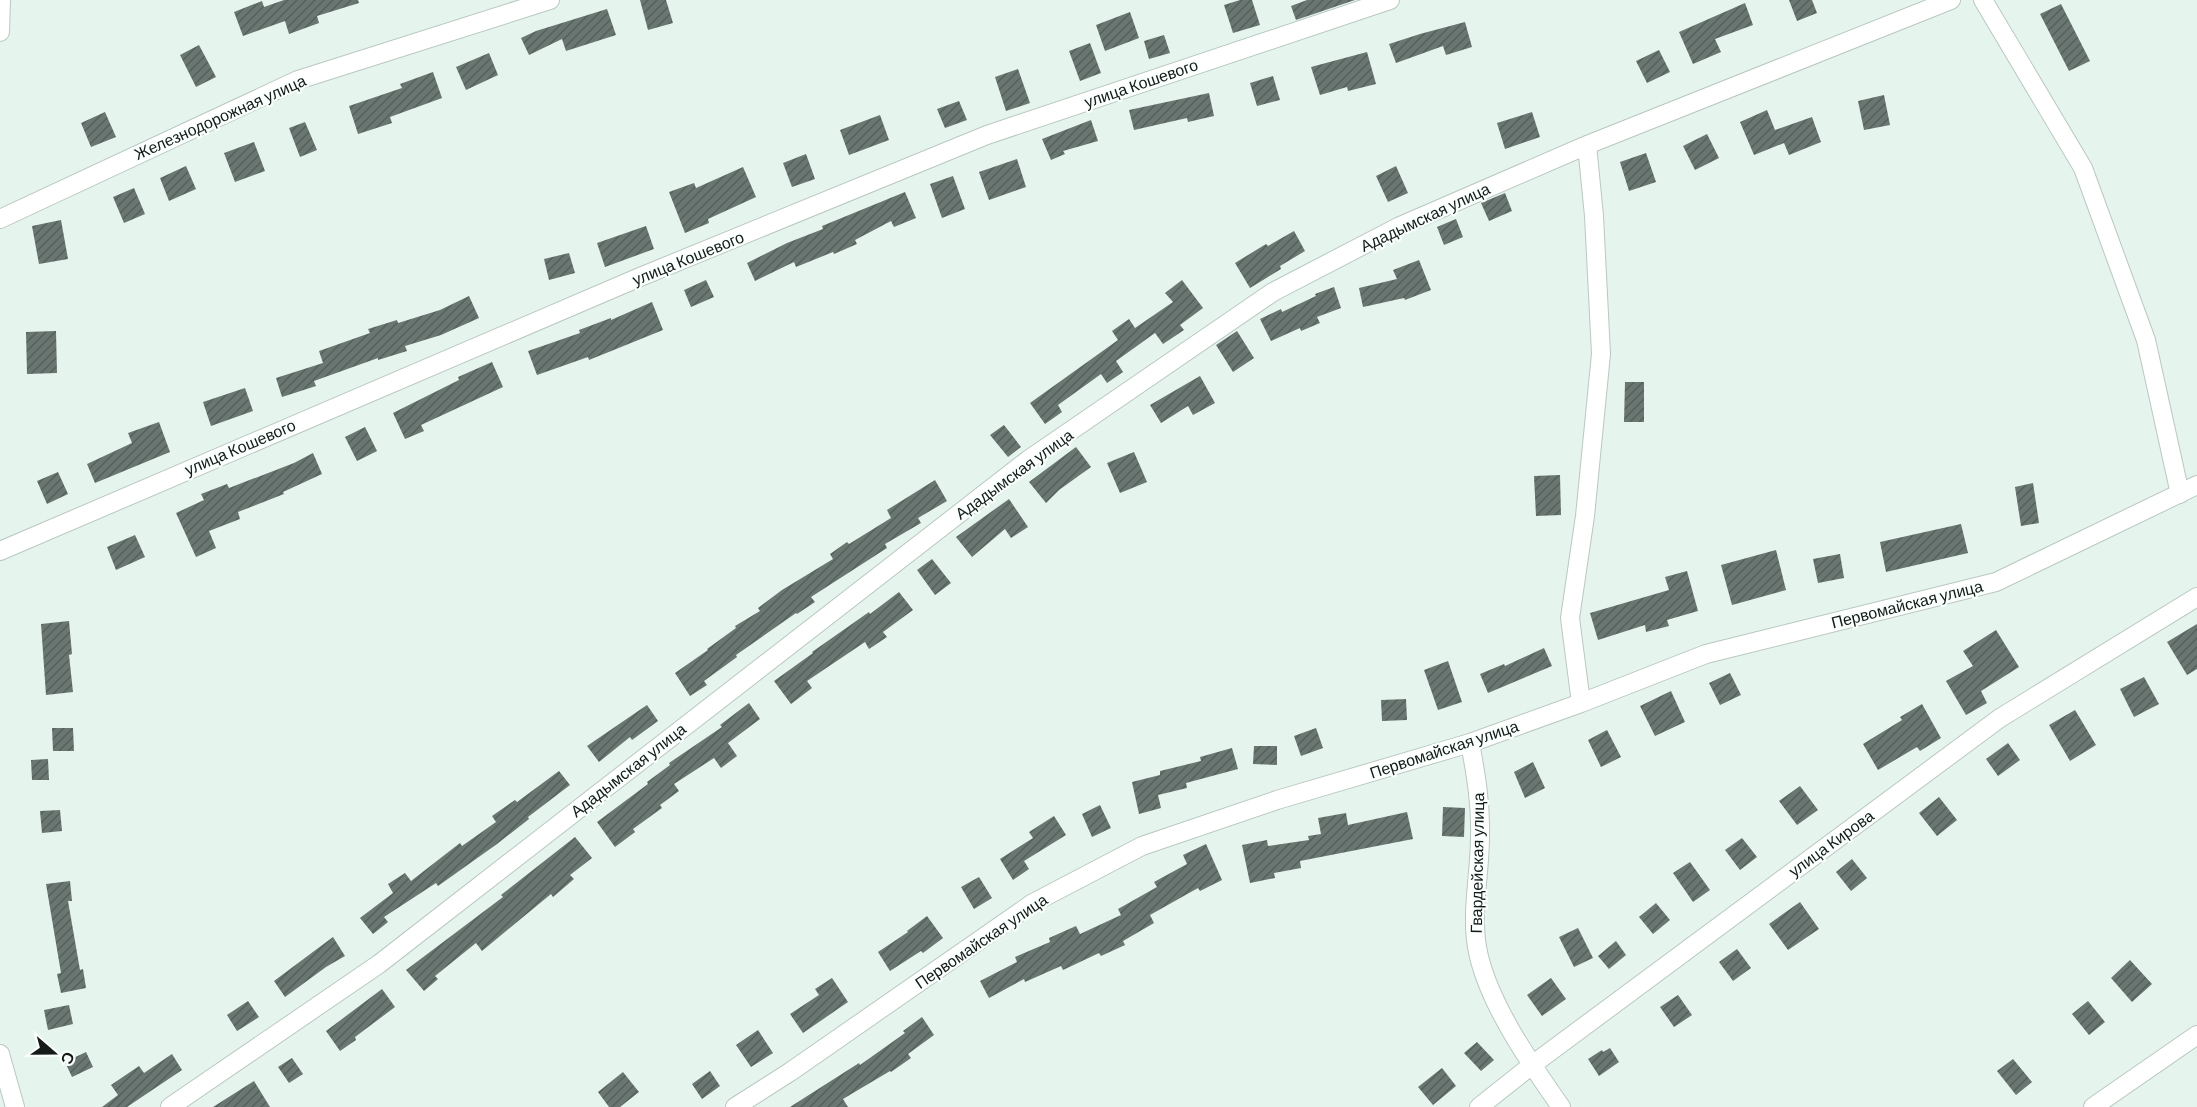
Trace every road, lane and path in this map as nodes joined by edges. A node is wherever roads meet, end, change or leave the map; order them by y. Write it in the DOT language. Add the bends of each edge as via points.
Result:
graph roads {
  1 [pos="1,0"];
  2 [pos="550,0"];
  3 [pos="1390,0"];
  4 [pos="1952,0"];
  5 [pos="1983,0"];
  6 [pos="0,32"];
  7 [pos="1587,145"];
  8 [pos="0,219"];
  9 [pos="2197,485"];
  10 [pos="2180,494"];
  11 [pos="0,551"];
  12 [pos="2197,597"];
  13 [pos="1581,703"];
  14 [pos="1470,743"];
  15 [pos="2197,1035"];
  16 [pos="0,1054"];
  17 [pos="1532,1065"];
  18 [pos="15,1107"];
  19 [pos="170,1107"];
  20 [pos="735,1107"];
  21 [pos="1479,1107"];
  22 [pos="1561,1107"];
  23 [pos="2093,1107"];
  1 -- 6 [label="street"];
  2 -- 8 [label="street, Железнодорожная улица" via="298,80"];
  3 -- 11 [label="street, улица Кошевого" via="987,135 629,282"];
  4 -- 7 [label="street, Ададымская улица"];
  5 -- 10 [label="street" via="2084,168 2146,340"];
  7 -- 13 [label="street" via="1601,354 1585,516 1570,618"];
  7 -- 19 [label="street, Ададымская улица" via="1398,227 1273,292 1029,460 379,964"];
  9 -- 10 [label="street, Первомайская улица"];
  10 -- 13 [label="street, Первомайская улица" via="1996,582 1706,654"];
  12 -- 17 [label="street, улица Кирова" via="2000,718"];
  13 -- 14 [label="street, Первомайская улица"];
  14 -- 17 [label="street, Гвардейская улица" via="1480,793 1477,949 1501,1010"];
  14 -- 20 [label="street, Первомайская улица" via="1277,800 1142,846 1033,903"];
  15 -- 23 [label="street"];
  16 -- 18 [label="street"];
  17 -- 21 [label="street, улица Кирова"];
  17 -- 22 [label="street, Гвардейская улица"];
}
